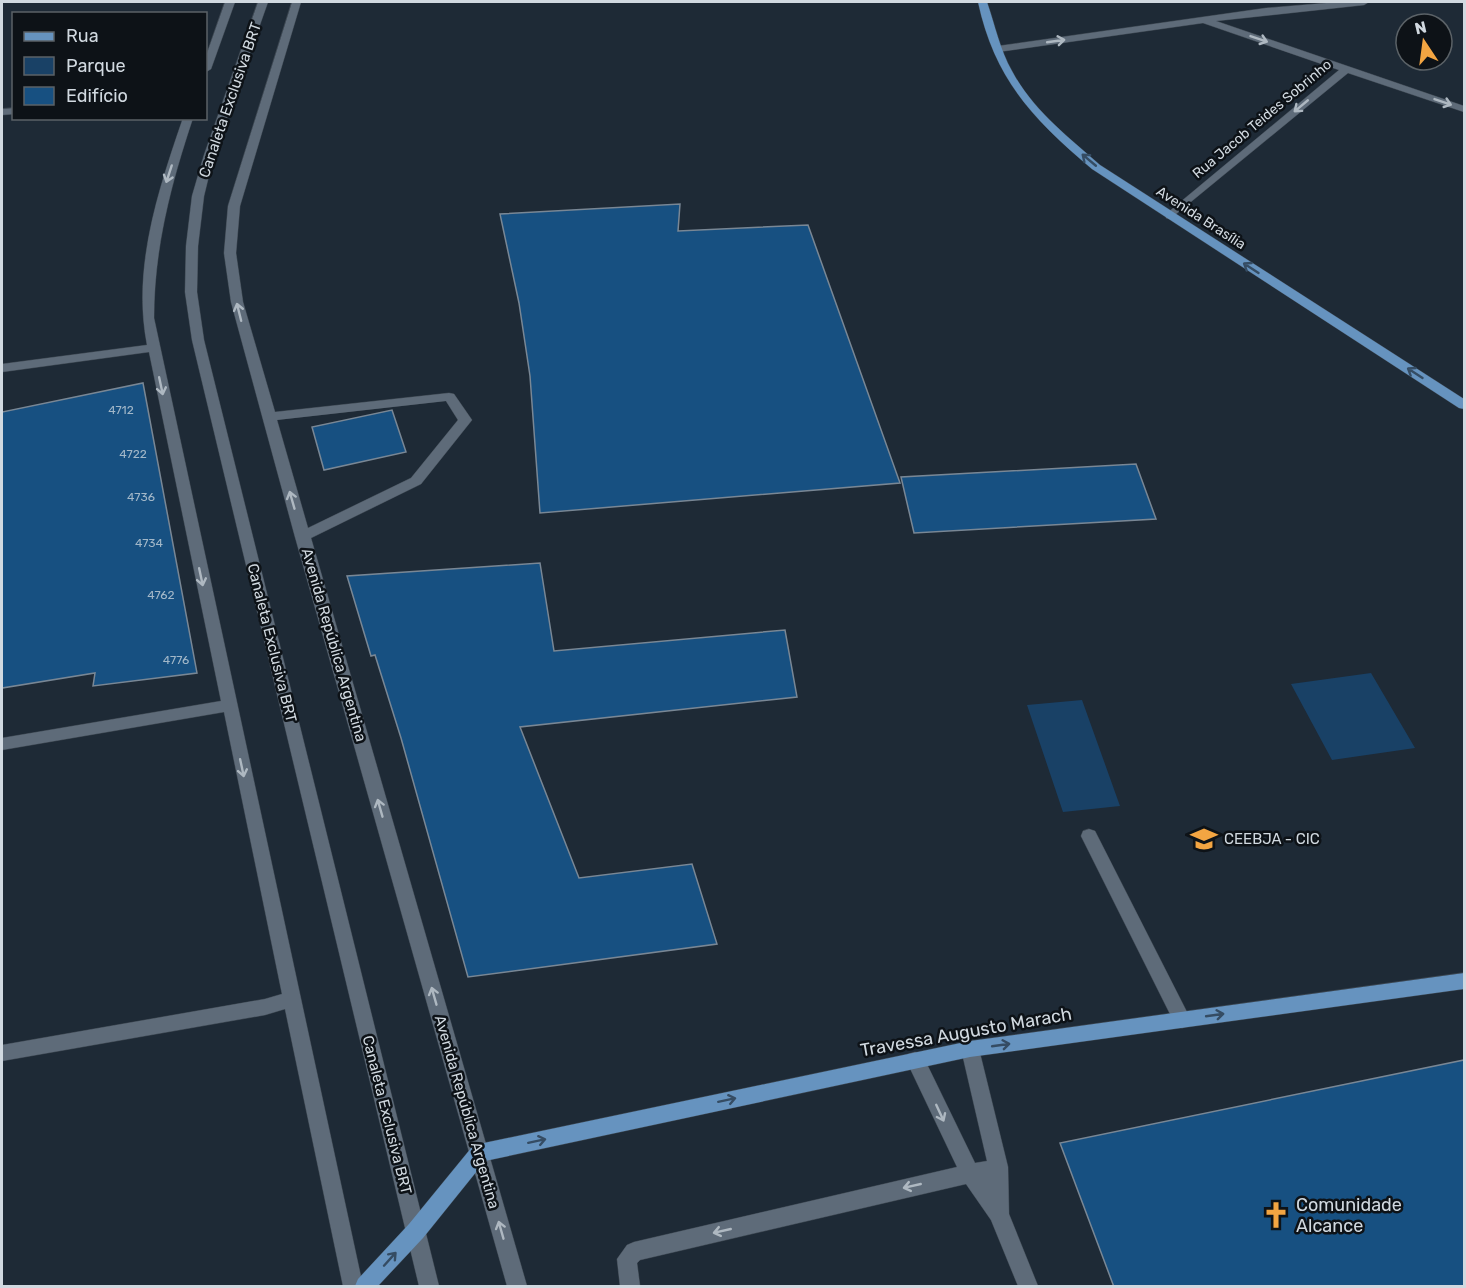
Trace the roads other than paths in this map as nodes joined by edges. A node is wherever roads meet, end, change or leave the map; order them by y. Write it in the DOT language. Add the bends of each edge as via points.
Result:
graph roads {
  1 [pos="230,2"];
  2 [pos="264,2"];
  3 [pos="296,2"];
  4 [pos="982,2"];
  5 [pos="1364,2"];
  6 [pos="1204,20"];
  7 [pos="998,49"];
  8 [pos="207,66"];
  9 [pos="1346,69"];
  10 [pos="1464,110"];
  11 [pos="187,120"];
  12 [pos="1170,216"];
  13 [pos="153,348"];
  14 [pos="2,368"];
  15 [pos="1464,405"];
  16 [pos="268,417"];
  17 [pos="303,537"];
  18 [pos="229,705"];
  19 [pos="2,744"];
  20 [pos="1089,836"];
  21 [pos="1464,981"];
  22 [pos="292,999"];
  23 [pos="1182,1020"];
  24 [pos="970,1049"];
  25 [pos="2,1053"];
  26 [pos="915,1060"];
  27 [pos="479,1153"];
  28 [pos="998,1167"];
  29 [pos="969,1172"];
  30 [pos="999,1214"];
  31 [pos="416,1231"];
  32 [pos="353,1287"];
  33 [pos="365,1287"];
  34 [pos="429,1287"];
  35 [pos="517,1287"];
  36 [pos="630,1287"];
  37 [pos="1028,1287"];
  1 -- 8 [label="street"];
  2 -- 31 [label="street, Canaleta Exclusiva BRT" via="209,154 198,196 191,292 201,351"];
  16 -- 3 [label="street, Avenida República Argentina, one-way" via="237,302 230,253 234,206"];
  4 -- 7 [label="main road, Avenida Brasília"];
  5 -- 6 [label="street"];
  7 -- 6 [label="street, one-way"];
  6 -- 9 [label="street, one-way"];
  12 -- 7 [label="main road, Avenida Brasília, one-way" via="1070,145 1020,93"];
  9 -- 10 [label="street, one-way"];
  9 -- 12 [label="street, Rua Jacob Teides Sobrinho, one-way"];
  11 -- 13 [label="street, one-way" via="167,178 152,244 147,280"];
  15 -- 12 [label="main road, Avenida Brasília, one-way"];
  13 -- 14 [label="street"];
  13 -- 18 [label="street, one-way"];
  17 -- 16 [label="street, Avenida República Argentina, one-way"];
  16 -- 17 [label="street" via="448,397 465,420 416,481"];
  27 -- 17 [label="street, Avenida República Argentina, one-way"];
  18 -- 19 [label="street"];
  18 -- 22 [label="street, one-way"];
  20 -- 23 [label="street"];
  23 -- 21 [label="main road, Travessa Augusto Marach, one-way"];
  22 -- 25 [label="street"];
  22 -- 32 [label="street"];
  24 -- 23 [label="main road, Travessa Augusto Marach, one-way"];
  24 -- 26 [label="main road, Travessa Augusto Marach"];
  24 -- 28 [label="street"];
  27 -- 26 [label="main road, Travessa Augusto Marach, one-way"];
  26 -- 29 [label="street, one-way"];
  27 -- 31 [label="main road"];
  35 -- 27 [label="street, Avenida República Argentina, one-way"];
  28 -- 29 [label="street"];
  28 -- 30 [label="street"];
  29 -- 30 [label="street"];
  29 -- 36 [label="street, one-way" via="634,1252 627,1259"];
  30 -- 37 [label="street"];
  33 -- 31 [label="main road, one-way"];
  31 -- 34 [label="street, Canaleta Exclusiva BRT"];
}
